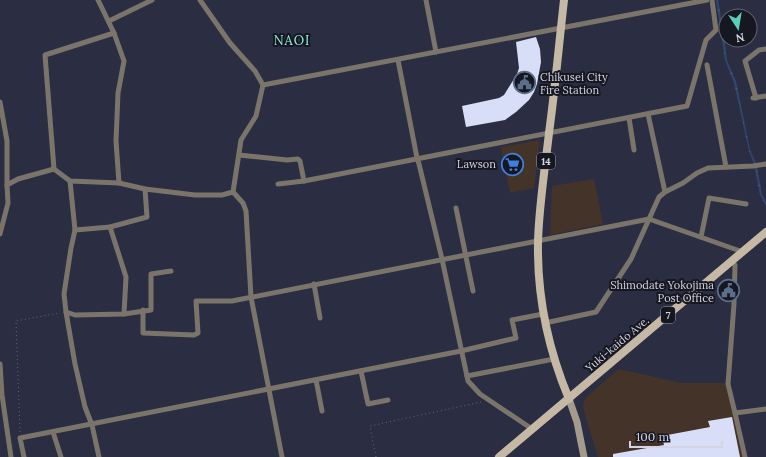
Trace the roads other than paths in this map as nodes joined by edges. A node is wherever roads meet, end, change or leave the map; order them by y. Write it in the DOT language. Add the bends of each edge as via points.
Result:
graph roads {
  1 [pos="98,0"];
  2 [pos="152,0"];
  3 [pos="200,0"];
  4 [pos="426,0"];
  5 [pos="564,0"];
  6 [pos="707,0"];
  7 [pos="712,0"];
  8 [pos="109,22"];
  9 [pos="561,28"];
  10 [pos="114,33"];
  11 [pos="766,49"];
  12 [pos="436,52"];
  13 [pos="398,60"];
  14 [pos="707,65"];
  15 [pos="263,85"];
  16 [pos="766,96"];
  17 [pos="0,102"];
  18 [pos="648,114"];
  19 [pos="629,118"];
  20 [pos="549,133"];
  21 [pos="634,150"];
  22 [pos="238,155"];
  23 [pos="417,158"];
  24 [pos="766,164"];
  25 [pos="726,168"];
  26 [pos="54,169"];
  27 [pos="70,181"];
  28 [pos="304,181"];
  29 [pos="119,183"];
  30 [pos="278,184"];
  31 [pos="7,185"];
  32 [pos="145,189"];
  33 [pos="233,192"];
  34 [pos="665,192"];
  35 [pos="746,204"];
  36 [pos="456,208"];
  37 [pos="649,220"];
  38 [pos="110,227"];
  39 [pos="75,230"];
  40 [pos="766,232"];
  41 [pos="0,234"];
  42 [pos="701,237"];
  43 [pos="538,240"];
  44 [pos="743,252"];
  45 [pos="465,255"];
  46 [pos="442,259"];
  47 [pos="732,261"];
  48 [pos="171,271"];
  49 [pos="314,284"];
  50 [pos="473,291"];
  51 [pos="251,296"];
  52 [pos="143,310"];
  53 [pos="66,312"];
  54 [pos="124,314"];
  55 [pos="543,314"];
  56 [pos="320,318"];
  57 [pos="545,323"];
  58 [pos="461,351"];
  59 [pos="554,359"];
  60 [pos="0,364"];
  61 [pos="361,371"];
  62 [pos="467,376"];
  63 [pos="316,380"];
  64 [pos="269,388"];
  65 [pos="569,398"];
  66 [pos="388,400"];
  67 [pos="766,409"];
  68 [pos="322,411"];
  69 [pos="735,413"];
  70 [pos="92,425"];
  71 [pos="532,429"];
  72 [pos="53,432"];
  73 [pos="11,457"];
  74 [pos="24,457"];
  75 [pos="61,457"];
  76 [pos="99,457"];
  77 [pos="282,457"];
  78 [pos="499,457"];
  79 [pos="584,457"];
  80 [pos="745,457"];
  1 -- 8 [label="street"];
  2 -- 8 [label="street"];
  3 -- 15 [label="street"];
  4 -- 12 [label="street"];
  5 -- 9 [label="main road, 14"];
  6 -- 9 [label="street"];
  7 -- 18 [label="street" via="716,30 706,40 687,106"];
  8 -- 10 [label="street"];
  9 -- 12 [label="street"];
  9 -- 20 [label="main road, 14"];
  10 -- 26 [label="street" via="45,55"];
  10 -- 29 [label="street" via="124,61 118,93 116,141"];
  11 -- 16 [label="street" via="759,50 745,61 754,98"];
  12 -- 13 [label="street"];
  13 -- 15 [label="street"];
  13 -- 23 [label="street"];
  14 -- 25 [label="street"];
  15 -- 22 [label="street" via="256,116 241,140"];
  17 -- 31 [label="street" via="7,141"];
  18 -- 19 [label="street"];
  18 -- 34 [label="street"];
  19 -- 20 [label="street"];
  19 -- 21 [label="street"];
  20 -- 23 [label="street"];
  20 -- 43 [label="main road, 14"];
  22 -- 28 [label="street" via="298,159"];
  22 -- 33 [label="street"];
  23 -- 28 [label="street"];
  23 -- 46 [label="street"];
  24 -- 25 [label="street"];
  25 -- 34 [label="street" via="708,168"];
  26 -- 27 [label="street"];
  26 -- 31 [label="street" via="18,179"];
  27 -- 29 [label="street"];
  27 -- 39 [label="street"];
  28 -- 30 [label="street"];
  29 -- 32 [label="street"];
  31 -- 41 [label="street" via="8,203"];
  32 -- 33 [label="street" via="195,195 222,195"];
  32 -- 38 [label="street" via="147,217"];
  33 -- 51 [label="street" via="243,203 246,211"];
  34 -- 37 [label="street" via="659,197"];
  35 -- 42 [label="street" via="709,198"];
  36 -- 45 [label="street"];
  37 -- 42 [label="street"];
  37 -- 43 [label="street"];
  37 -- 57 [label="street" via="631,259 596,312"];
  38 -- 39 [label="street"];
  38 -- 54 [label="street" via="126,277"];
  39 -- 53 [label="street" via="64,294"];
  40 -- 44 [label="main road, Yuki-kaido Ave. / 7"];
  42 -- 44 [label="street"];
  43 -- 45 [label="street"];
  43 -- 55 [label="main road, 14" via="538,274"];
  44 -- 47 [label="main road, Yuki-kaido Ave. / 7"];
  45 -- 46 [label="street"];
  45 -- 50 [label="street"];
  46 -- 49 [label="street"];
  46 -- 58 [label="street"];
  47 -- 65 [label="main road, Yuki-kaido Ave. / 7"];
  47 -- 69 [label="street" via="735,265 734,304 728,384"];
  48 -- 52 [label="street" via="151,274 151,310"];
  49 -- 51 [label="street"];
  49 -- 56 [label="street"];
  51 -- 52 [label="street" via="232,301 196,301 198,333 194,335 143,333"];
  51 -- 64 [label="street"];
  52 -- 54 [label="street"];
  53 -- 54 [label="street" via="75,315"];
  53 -- 70 [label="street" via="85,407"];
  55 -- 57 [label="main road, 14"];
  55 -- 58 [label="street" via="512,320 516,338"];
  57 -- 59 [label="main road, 14"];
  58 -- 61 [label="street"];
  58 -- 62 [label="street"];
  59 -- 62 [label="street"];
  59 -- 65 [label="main road, 14"];
  60 -- 73 [label="street"];
  61 -- 63 [label="street"];
  61 -- 66 [label="street" via="368,404"];
  62 -- 71 [label="street" via="468,381 480,394"];
  63 -- 64 [label="street"];
  63 -- 68 [label="street"];
  64 -- 70 [label="street"];
  64 -- 77 [label="street"];
  65 -- 71 [label="main road, Yuki-kaido Ave. / 7"];
  65 -- 79 [label="main road"];
  67 -- 69 [label="street"];
  69 -- 80 [label="street"];
  70 -- 72 [label="street"];
  70 -- 76 [label="street"];
  71 -- 78 [label="main road, Yuki-kaido Ave. / 7"];
  72 -- 74 [label="street" via="20,438"];
  72 -- 75 [label="street"];
}
